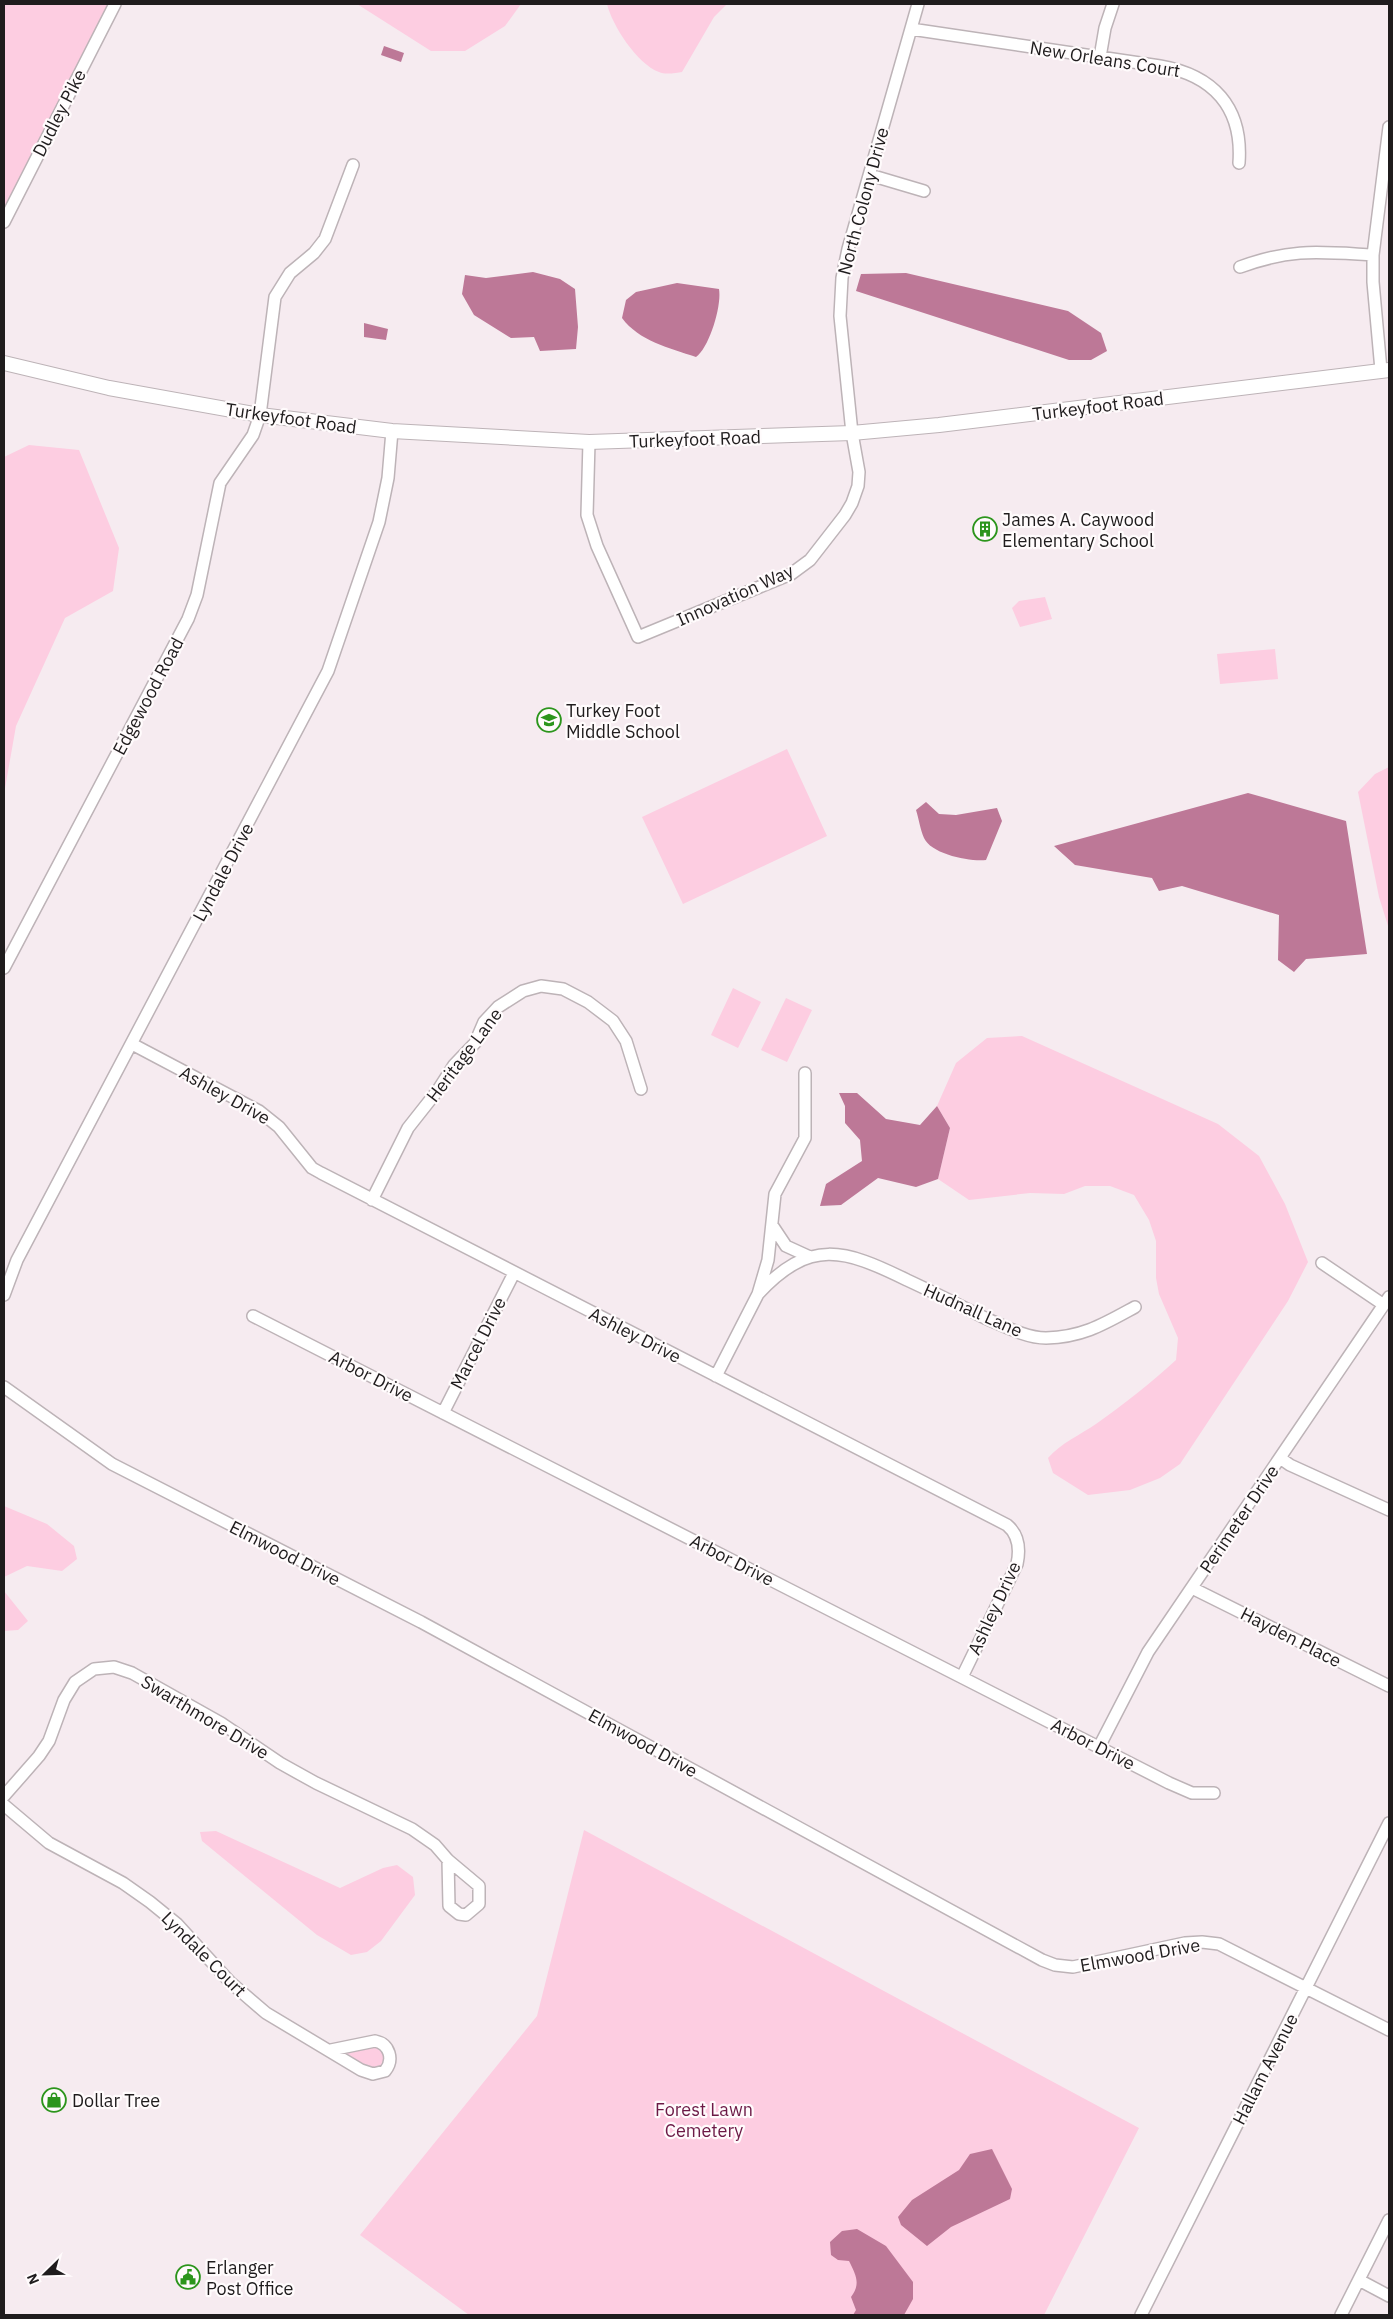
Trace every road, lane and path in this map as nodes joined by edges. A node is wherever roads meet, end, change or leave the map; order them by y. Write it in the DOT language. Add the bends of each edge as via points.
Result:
graph roads {
  1 [pos="115,4"];
  2 [pos="918,4"];
  3 [pos="1112,4"];
  4 [pos="911,29"];
  5 [pos="1100,57"];
  6 [pos="1389,126"];
  7 [pos="1239,163"];
  8 [pos="353,166"];
  9 [pos="870,175"];
  10 [pos="924,191"];
  11 [pos="4,222"];
  12 [pos="1373,255"];
  13 [pos="1240,267"];
  14 [pos="4,363"];
  15 [pos="1385,370"];
  16 [pos="260,415"];
  17 [pos="392,431"];
  18 [pos="852,433"];
  19 [pos="589,442"];
  20 [pos="4,968"];
  21 [pos="132,1044"];
  22 [pos="805,1073"];
  23 [pos="641,1089"];
  24 [pos="372,1200"];
  25 [pos="772,1225"];
  26 [pos="810,1257"];
  27 [pos="1322,1263"];
  28 [pos="514,1273"];
  29 [pos="758,1294"];
  30 [pos="4,1295"];
  31 [pos="1387,1301"];
  32 [pos="1135,1307"];
  33 [pos="253,1316"];
  34 [pos="716,1376"];
  35 [pos="4,1387"];
  36 [pos="443,1413"];
  37 [pos="1280,1458"];
  38 [pos="1389,1510"];
  39 [pos="1192,1588"];
  40 [pos="962,1677"];
  41 [pos="1389,1686"];
  42 [pos="1100,1747"];
  43 [pos="1214,1793"];
  44 [pos="4,1796"];
  45 [pos="4,1806"];
  46 [pos="1389,1823"];
  47 [pos="448,1860"];
  48 [pos="1306,1988"];
  49 [pos="1389,2030"];
  50 [pos="331,2050"];
  51 [pos="1389,2220"];
  52 [pos="1359,2280"];
  53 [pos="1389,2296"];
  54 [pos="1141,2315"];
  55 [pos="1341,2315"];
  1 -- 11 [label="street, Dudley Pike"];
  2 -- 4 [label="street, North Colony Drive"];
  3 -- 5 [label="street"];
  4 -- 5 [label="street, New Orleans Court"];
  4 -- 9 [label="street, North Colony Drive"];
  5 -- 7 [label="street, New Orleans Court" via="1183,71 1213,88 1234,119 1240,142"];
  6 -- 12 [label="street"];
  8 -- 16 [label="street, Edgewood Road" via="325,239 290,273 275,296"];
  9 -- 10 [label="street"];
  9 -- 18 [label="street, North Colony Drive" via="842,278 840,316"];
  12 -- 13 [label="street" via="1298,252"];
  12 -- 15 [label="street" via="1373,282"];
  14 -- 16 [label="main road, Turkeyfoot Road" via="109,388"];
  15 -- 18 [label="main road, Turkeyfoot Road"];
  16 -- 17 [label="main road, Turkeyfoot Road"];
  16 -- 20 [label="street, Edgewood Road" via="253,435 220,482 198,594 188,619"];
  17 -- 19 [label="main road, Turkeyfoot Road"];
  17 -- 21 [label="street, Lyndale Drive" via="388,478 379,522 328,671"];
  18 -- 19 [label="main road, Turkeyfoot Road"];
  18 -- 19 [label="street, Innovation Way" via="859,472 856,494 845,515 810,560 791,574 638,637 597,546 587,515"];
  21 -- 24 [label="street, Ashley Drive" via="259,1111 279,1127 312,1168"];
  21 -- 30 [label="street, Lyndale Drive" via="17,1260"];
  22 -- 25 [label="street, Hudnall Lane" via="805,1138 777,1186"];
  23 -- 24 [label="street, Heritage Lane" via="626,1041 612,1021 588,1002 562,989 541,986 523,991 498,1007 484,1022 475,1043 454,1065 408,1128"];
  24 -- 28 [label="street, Ashley Drive"];
  25 -- 26 [label="street" via="786,1246"];
  25 -- 29 [label="street, Hudnall Lane" via="768,1260"];
  26 -- 29 [label="street, Hudnall Lane" via="786,1267"];
  26 -- 32 [label="street, Hudnall Lane" via="836,1254 868,1261 1031,1336 1058,1337 1094,1330"];
  27 -- 31 [label="street"];
  28 -- 34 [label="street, Ashley Drive"];
  28 -- 36 [label="street, Marcel Drive"];
  29 -- 34 [label="street, Hudnall Lane"];
  31 -- 37 [label="street, Perimeter Drive"];
  33 -- 36 [label="street, Arbor Drive"];
  34 -- 40 [label="street, Ashley Drive" via="1013,1530 1018,1545 1017,1564"];
  35 -- 48 [label="street, Elmwood Drive" via="112,1464 422,1622 1042,1960 1073,1967 1202,1942 1228,1948"];
  36 -- 40 [label="street, Arbor Drive"];
  37 -- 38 [label="street"];
  37 -- 39 [label="street, Perimeter Drive"];
  39 -- 41 [label="street, Hayden Place"];
  39 -- 42 [label="street, Perimeter Drive" via="1148,1652"];
  40 -- 42 [label="street, Arbor Drive"];
  42 -- 43 [label="street, Arbor Drive" via="1192,1793"];
  44 -- 47 [label="street, Swarthmore Drive" via="39,1756 75,1682 94,1670 114,1667 132,1673 220,1723 316,1783 412,1830"];
  45 -- 50 [label="street, Lyndale Court" via="49,1843 123,1883 150,1902 194,1940 245,1996 290,2030"];
  46 -- 48 [label="street, Hallam Avenue"];
  47 -- 47 [label="street, Swarthmore Drive" via="449,1906 466,1915 479,1904 479,1886"];
  48 -- 49 [label="street, Elmwood Drive"];
  48 -- 54 [label="street, Hallam Avenue"];
  50 -- 50 [label="street, Lyndale Court" via="344,2061 373,2074 385,2070 390,2061 388,2050 375,2041"];
  51 -- 52 [label="street"];
  52 -- 53 [label="street"];
  52 -- 55 [label="street"];
}
